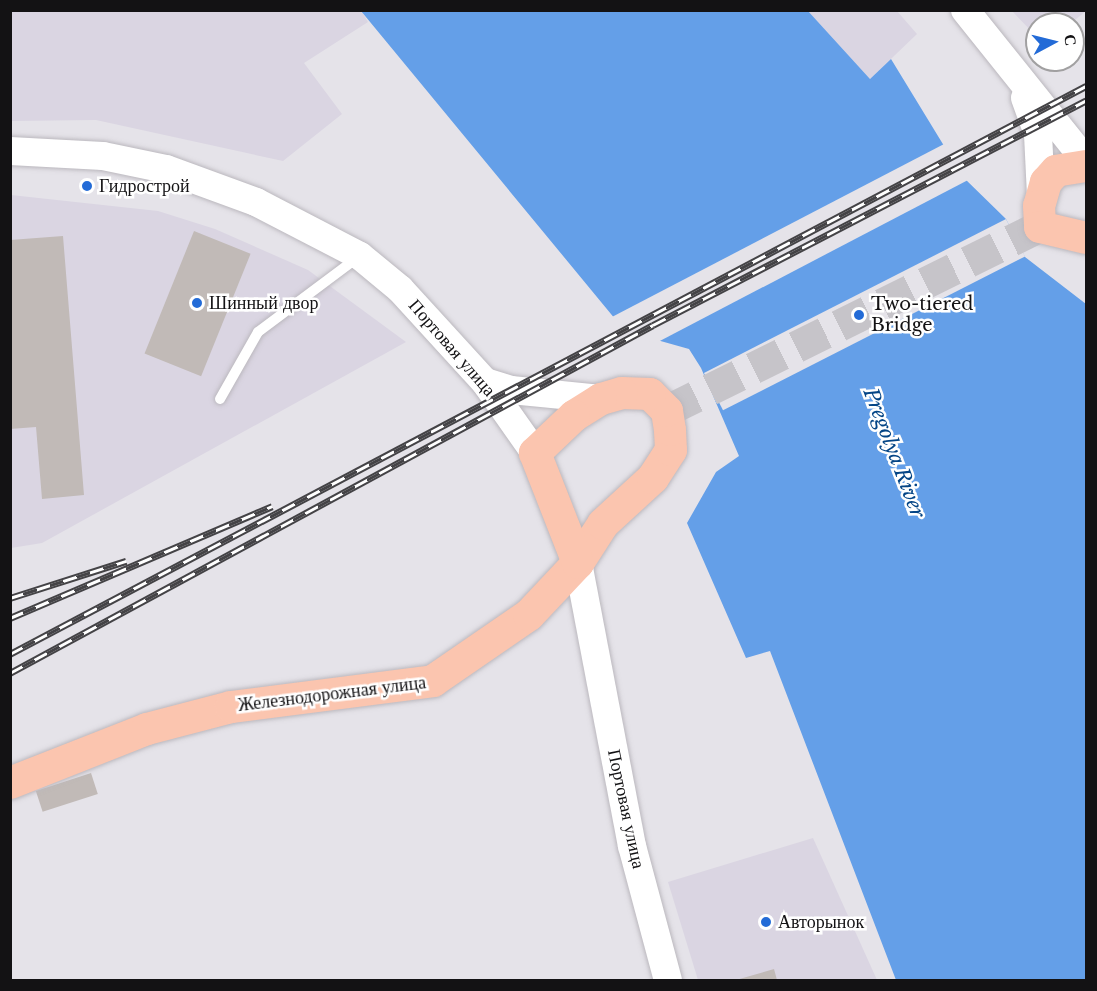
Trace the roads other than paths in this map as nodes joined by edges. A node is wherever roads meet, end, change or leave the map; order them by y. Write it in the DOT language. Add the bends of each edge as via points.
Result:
graph roads {
  1 [pos="965,10"];
  2 [pos="1018,79"];
  3 [pos="10,152"];
  4 [pos="1086,163"];
  5 [pos="1041,195"];
  6 [pos="1086,238"];
  7 [pos="360,256"];
  8 [pos="485,381"];
  9 [pos="220,399"];
  10 [pos="601,399"];
  11 [pos="535,453"];
  12 [pos="578,563"];
  13 [pos="10,783"];
  14 [pos="668,981"];
  1 -- 2 [label="main road"];
  2 -- 4 [label="main road"];
  2 -- 5 [label="main road" via="1038,134"];
  3 -- 7 [label="main road, Портовая улица" via="103,156 166,169 256,202"];
  4 -- 5 [label="main road" via="1056,171"];
  5 -- 6 [label="main road" via="1040,227"];
  7 -- 8 [label="main road, Портовая улица" via="400,289"];
  7 -- 9 [label="lane" via="258,332"];
  8 -- 10 [label="main road, Железнодорожная улица" via="511,390"];
  8 -- 11 [label="main road, Портовая улица"];
  10 -- 11 [label="main road, Железнодорожная улица" via="574,416"];
  10 -- 12 [label="main road, Железнодорожная улица" via="622,393 650,394 667,411 671,450 653,478 603,525"];
  11 -- 12 [label="main road, Портовая улица"];
  12 -- 13 [label="main road, Железнодорожная улица" via="529,615 434,681 231,707 147,729"];
  12 -- 14 [label="main road, Портовая улица" via="632,846"];
}
